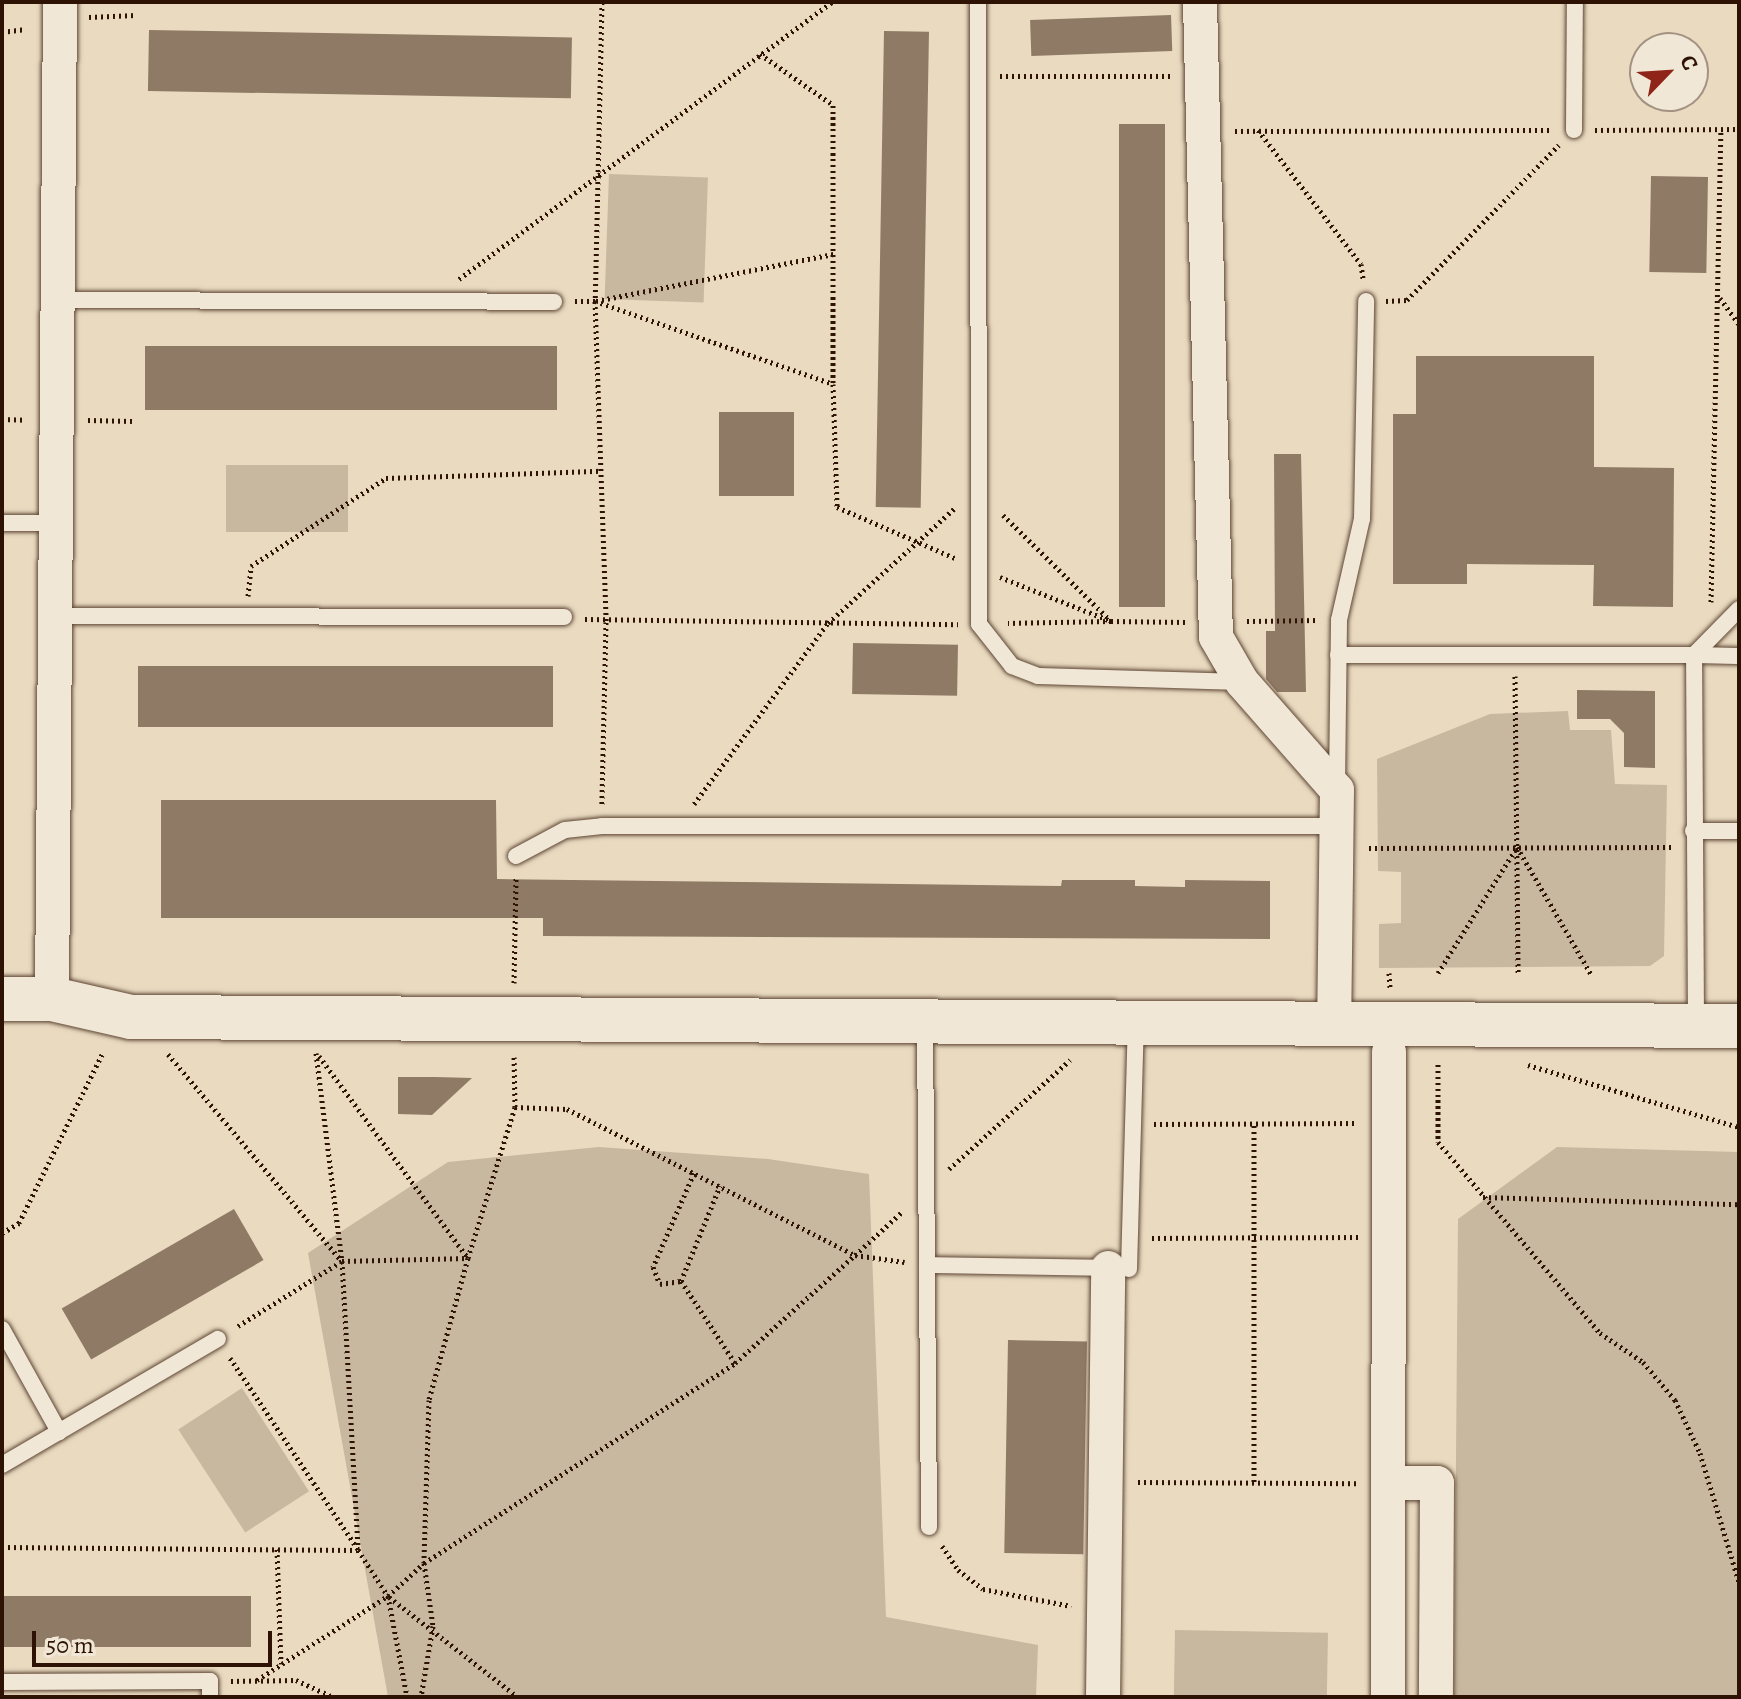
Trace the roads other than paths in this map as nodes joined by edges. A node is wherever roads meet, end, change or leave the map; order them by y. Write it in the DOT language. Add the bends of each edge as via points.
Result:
graph roads {
  1 [pos="978,2"];
  2 [pos="1200,2"];
  3 [pos="1575,2"];
  4 [pos="74,10"];
  5 [pos="1574,130"];
  6 [pos="56,300"];
  7 [pos="1366,301"];
  8 [pos="554,302"];
  9 [pos="2,523"];
  10 [pos="55,523"];
  11 [pos="1739,609"];
  12 [pos="55,616"];
  13 [pos="564,617"];
  14 [pos="1338,655"];
  15 [pos="1694,655"];
  16 [pos="1739,656"];
  17 [pos="1242,682"];
  18 [pos="1337,790"];
  19 [pos="1739,831"];
  20 [pos="1336,837"];
  21 [pos="1693,839"];
  22 [pos="516,856"];
  23 [pos="2,999"];
  24 [pos="52,999"];
  25 [pos="1124,1022"];
  26 [pos="925,1023"];
  27 [pos="1334,1024"];
  28 [pos="1696,1026"];
  29 [pos="1739,1026"];
  30 [pos="1389,1052"];
  31 [pos="927,1265"];
  32 [pos="1118,1269"];
  33 [pos="2,1329"];
  34 [pos="218,1339"];
  35 [pos="59,1432"];
  36 [pos="2,1465"];
  37 [pos="1388,1483"];
  38 [pos="929,1527"];
  39 [pos="2,1682"];
  40 [pos="210,1697"];
  41 [pos="1103,1697"];
  42 [pos="1388,1697"];
  43 [pos="1436,1697"];
  1 -- 17 [label="lane" via="979,624 1012,666 1038,676"];
  2 -- 17 [label="street" via="1216,637"];
  3 -- 5 [label="lane"];
  4 -- 6 [label="street"];
  6 -- 8 [label="lane"];
  6 -- 10 [label="street"];
  7 -- 14 [label="lane" via="1362,519 1339,620"];
  9 -- 10 [label="lane"];
  10 -- 12 [label="street"];
  11 -- 15 [label="lane"];
  12 -- 13 [label="lane"];
  12 -- 24 [label="street"];
  14 -- 15 [label="lane"];
  14 -- 18 [label="lane"];
  15 -- 16 [label="lane"];
  15 -- 21 [label="lane"];
  17 -- 18 [label="street"];
  18 -- 20 [label="street"];
  19 -- 21 [label="lane"];
  20 -- 22 [label="lane" via="602,826 565,830"];
  20 -- 27 [label="street"];
  21 -- 28 [label="lane"];
  23 -- 24 [label="street"];
  24 -- 26 [label="street" via="131,1017"];
  25 -- 26 [label="street"];
  25 -- 27 [label="street"];
  25 -- 32 [label="lane" via="1133,1124 1131,1238"];
  26 -- 31 [label="lane"];
  27 -- 28 [label="street"];
  28 -- 29 [label="street"];
  30 -- 37 [label="street"];
  31 -- 32 [label="lane"];
  31 -- 38 [label="lane"];
  32 -- 41 [label="street" via="1105,1482"];
  33 -- 35 [label="lane"];
  34 -- 35 [label="lane"];
  35 -- 36 [label="lane"];
  37 -- 42 [label="street"];
  37 -- 43 [label="street" via="1437,1483"];
  39 -- 40 [label="lane" via="210,1681"];
}
